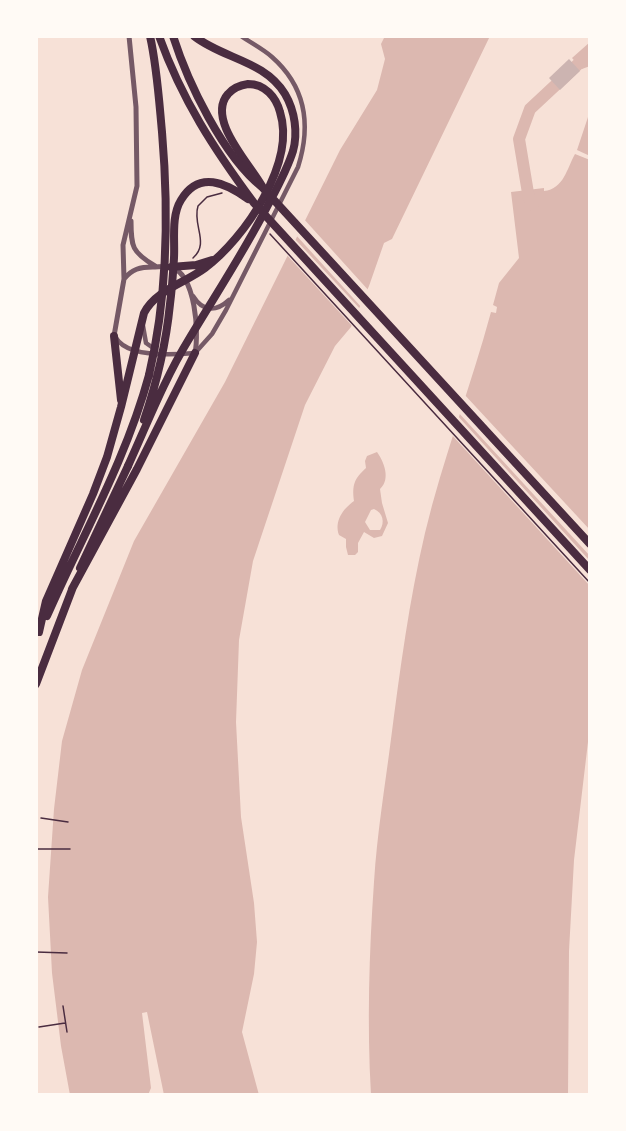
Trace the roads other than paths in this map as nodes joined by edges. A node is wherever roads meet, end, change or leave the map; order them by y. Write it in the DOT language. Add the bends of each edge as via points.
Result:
graph roads {
  1 [pos="129,36"];
  2 [pos="150,36"];
  3 [pos="159,36"];
  4 [pos="173,36"];
  5 [pos="194,36"];
  6 [pos="241,36"];
  7 [pos="262,187"];
  8 [pos="254,203"];
  9 [pos="131,216"];
  10 [pos="216,259"];
  11 [pos="170,262"];
  12 [pos="157,267"];
  13 [pos="124,279"];
  14 [pos="186,280"];
  15 [pos="232,295"];
  16 [pos="193,296"];
  17 [pos="142,317"];
  18 [pos="114,336"];
  19 [pos="134,350"];
  20 [pos="163,353"];
  21 [pos="195,353"];
  22 [pos="153,376"];
  23 [pos="121,407"];
  24 [pos="128,466"];
  25 [pos="590,544"];
  26 [pos="590,570"];
  27 [pos="72,589"];
  28 [pos="39,632"];
  29 [pos="36,642"];
  30 [pos="36,684"];
  1 -- 9 [label="street" via="137,175"];
  2 -- 11 [label="highway" via="164,154"];
  3 -- 8 [label="highway" via="194,116"];
  4 -- 7 [label="highway" via="214,127 250,178"];
  5 -- 24 [label="highway" via="268,75 285,94 294,123 294,144 288,166 254,233 188,340"];
  6 -- 15 [label="street" via="272,57 291,78 302,105 305,135 298,167"];
  7 -- 10 [label="highway" via="223,118 225,98 245,85 268,90 274,98 282,119 283,142 273,175 251,219"];
  7 -- 25 [label="highway"];
  8 -- 11 [label="highway" via="221,183 204,183 189,190 176,209"];
  8 -- 26 [label="highway"];
  9 -- 12 [label="street" via="134,249"];
  9 -- 13 [label="street" via="123,245"];
  10 -- 11 [label="highway" via="196,265"];
  10 -- 14 [label="highway"];
  11 -- 12 [label="street"];
  11 -- 14 [label="street"];
  11 -- 22 [label="highway" via="168,324"];
  12 -- 13 [label="street" via="140,267"];
  13 -- 18 [label="street"];
  14 -- 16 [label="street"];
  14 -- 17 [label="highway" via="153,300"];
  15 -- 16 [label="street" via="224,305 211,309 201,306"];
  15 -- 21 [label="street" via="216,328"];
  16 -- 21 [label="street"];
  17 -- 19 [label="highway"];
  17 -- 20 [label="street" via="146,342"];
  18 -- 19 [label="street" via="123,346"];
  18 -- 23 [label="highway"];
  19 -- 20 [label="street"];
  19 -- 23 [label="highway"];
  20 -- 21 [label="street"];
  21 -- 27 [label="highway"];
  22 -- 24 [label="highway"];
  22 -- 28 [label="highway" via="123,452"];
  23 -- 28 [label="highway" via="100,476 46,601"];
  24 -- 27 [label="highway"];
  27 -- 30 [label="highway"];
  28 -- 29 [label="highway"];
}
